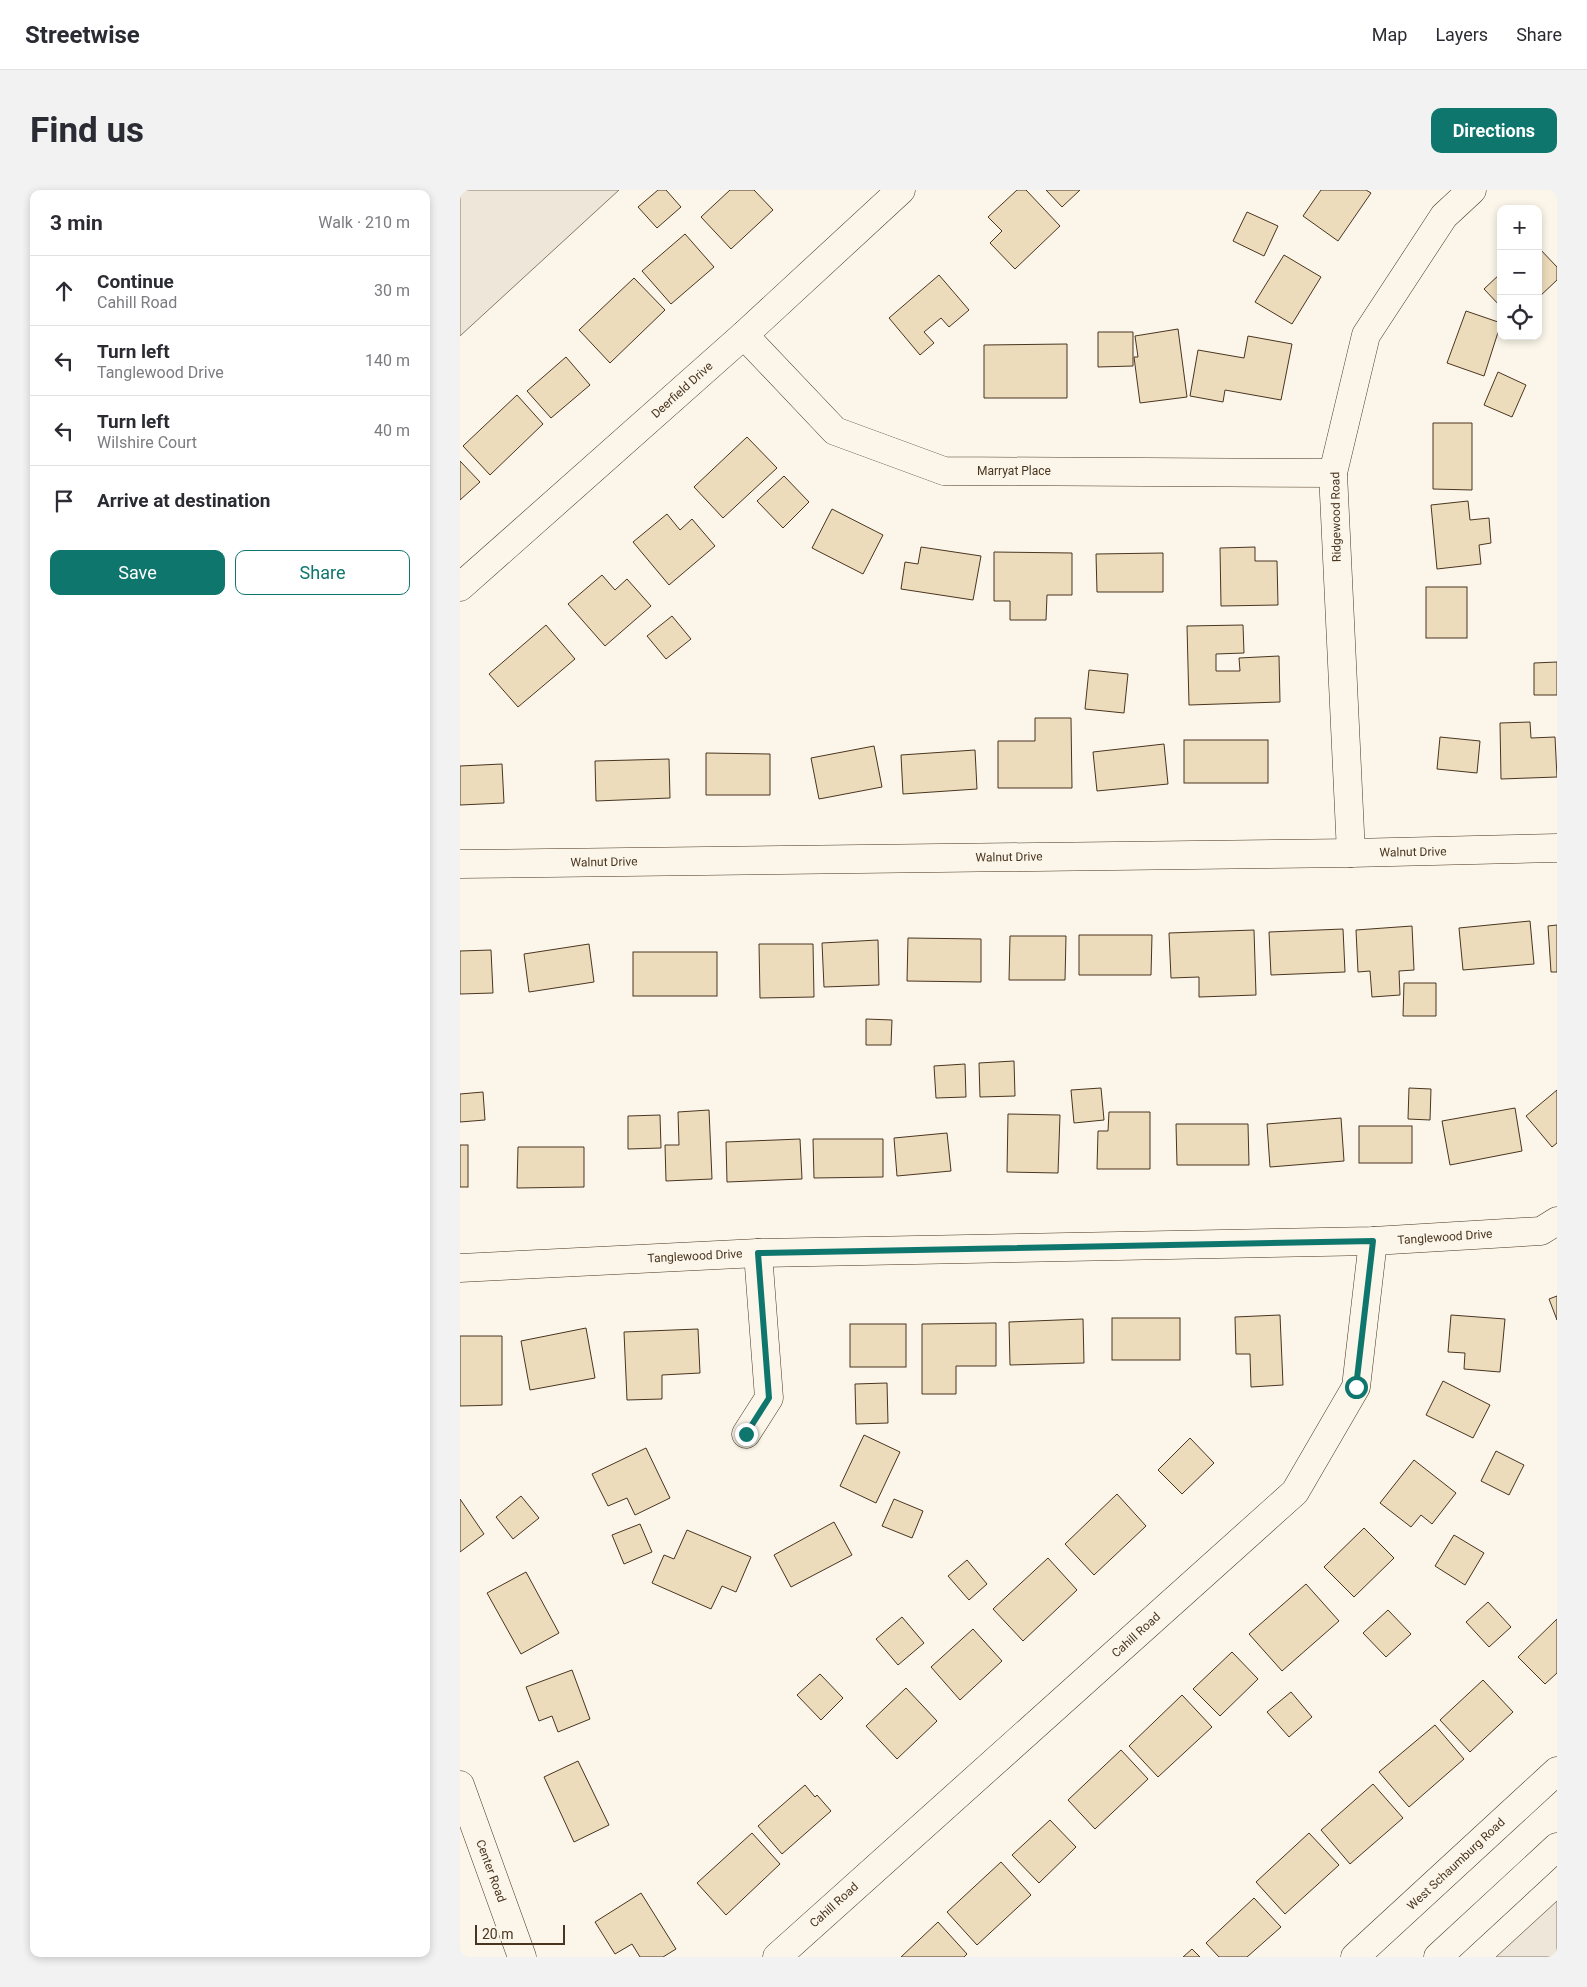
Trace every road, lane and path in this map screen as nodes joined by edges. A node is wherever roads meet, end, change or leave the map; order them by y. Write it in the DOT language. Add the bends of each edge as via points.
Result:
graph roads {
  1 [pos="901,190"];
  2 [pos="1472,190"];
  3 [pos="744,335"];
  4 [pos="1333,473"];
  5 [pos="460,587"];
  6 [pos="1557,848"];
  7 [pos="1351,853"];
  8 [pos="460,864"];
  9 [pos="1557,1221"];
  10 [pos="1373,1241"];
  11 [pos="758,1253"];
  12 [pos="460,1268"];
  13 [pos="746,1434"];
  14 [pos="1557,1771"];
  15 [pos="460,1785"];
  16 [pos="1557,1847"];
  17 [pos="522,1957"];
  18 [pos="777,1957"];
  19 [pos="1355,1957"];
  20 [pos="1438,1957"];
  1 -- 3 [label="street, Deerfield Drive"];
  2 -- 4 [label="street, Ridgewood Road" via="1444,216 1366,335"];
  3 -- 4 [label="street, Marryat Place" via="834,431 944,471"];
  3 -- 5 [label="street, Deerfield Drive"];
  4 -- 7 [label="street, Ridgewood Road"];
  6 -- 7 [label="street, Walnut Drive"];
  7 -- 8 [label="street, Walnut Drive"];
  9 -- 10 [label="street, Tanglewood Drive" via="1541,1230"];
  10 -- 11 [label="street, Tanglewood Drive"];
  10 -- 18 [label="street, Cahill Road" via="1356,1387 1295,1492"];
  11 -- 12 [label="street, Tanglewood Drive"];
  11 -- 13 [label="street" via="769,1398"];
  14 -- 19 [label="street, West Schaumburg Road"];
  15 -- 17 [label="street, Center Road"];
  16 -- 20 [label="street"];
}
